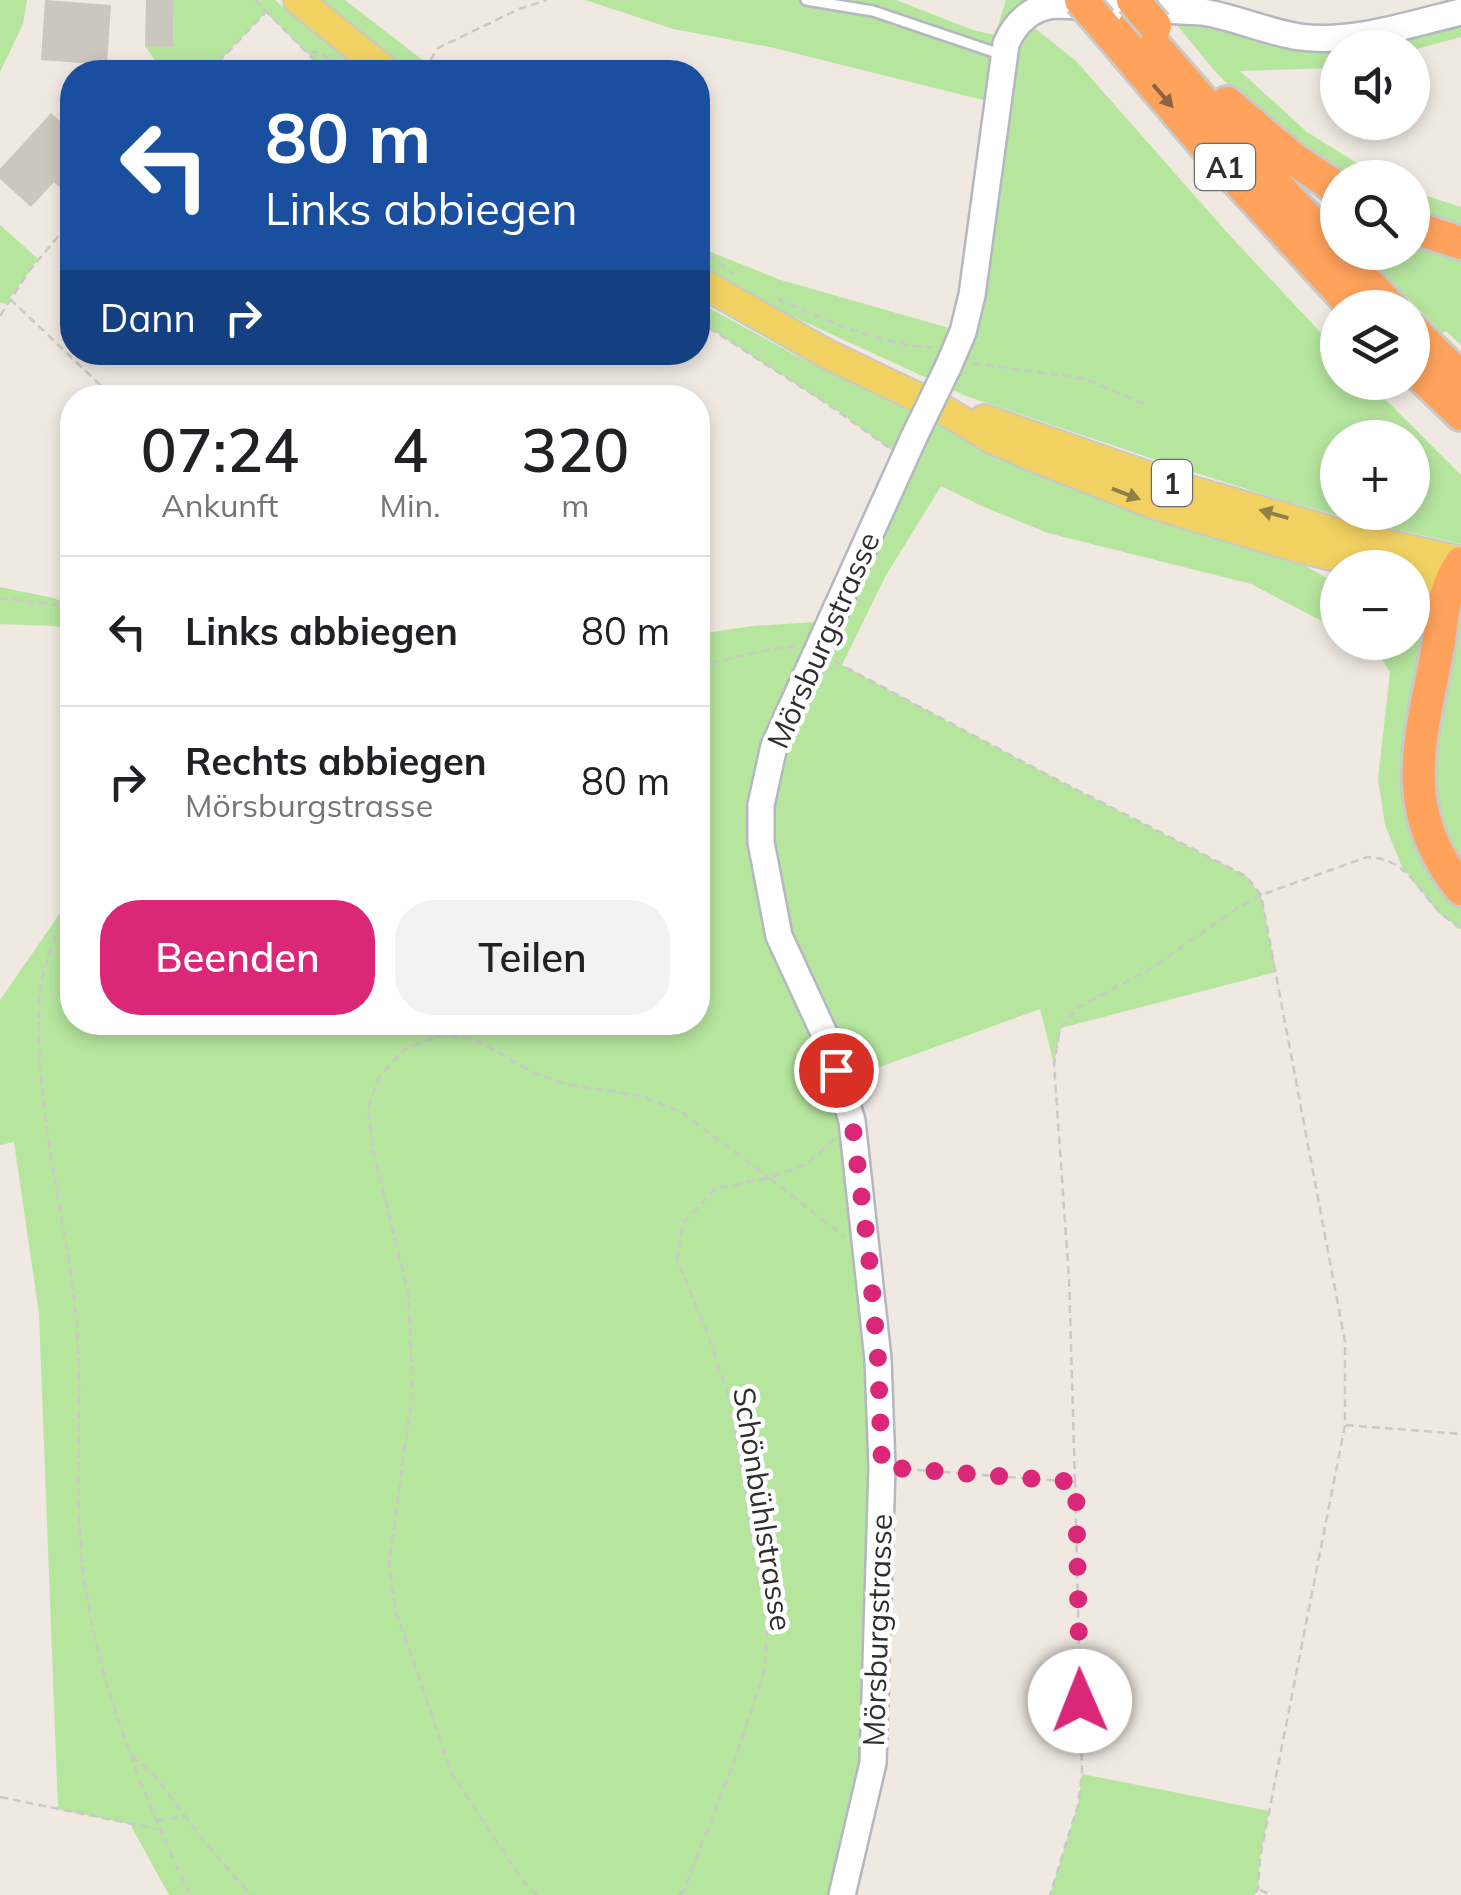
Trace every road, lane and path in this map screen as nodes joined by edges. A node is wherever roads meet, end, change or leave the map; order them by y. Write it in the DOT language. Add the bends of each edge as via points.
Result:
graph roads {
  1 [pos="255,0"];
  2 [pos="298,0"];
  3 [pos="547,0"];
  4 [pos="806,0"];
  5 [pos="266,12"];
  6 [pos="1120,12"];
  7 [pos="1461,12"];
  8 [pos="310,54"];
  9 [pos="1005,56"];
  10 [pos="220,60"];
  11 [pos="315,60"];
  12 [pos="329,60"];
  13 [pos="372,60"];
  14 [pos="432,60"];
  15 [pos="1320,177"];
  16 [pos="1320,233"];
  17 [pos="1430,233"];
  18 [pos="60,234"];
  19 [pos="1461,243"];
  20 [pos="710,256"];
  21 [pos="1355,270"];
  22 [pos="746,283"];
  23 [pos="710,289"];
  24 [pos="1338,290"];
  25 [pos="1373,290"];
  26 [pos="10,299"];
  27 [pos="786,303"];
  28 [pos="2,307"];
  29 [pos="0,316"];
  30 [pos="710,329"];
  31 [pos="60,347"];
  32 [pos="1430,348"];
  33 [pos="944,358"];
  34 [pos="79,365"];
  35 [pos="1461,378"];
  36 [pos="1430,384"];
  37 [pos="100,385"];
  38 [pos="1145,404"];
  39 [pos="944,410"];
  40 [pos="1461,414"];
  41 [pos="909,448"];
  42 [pos="1320,553"];
  43 [pos="1458,573"];
  44 [pos="1430,574"];
  45 [pos="0,598"];
  46 [pos="60,606"];
  47 [pos="1461,640"];
  48 [pos="816,651"];
  49 [pos="710,663"];
  50 [pos="1461,857"];
  51 [pos="1461,889"];
  52 [pos="1261,895"];
  53 [pos="60,928"];
  54 [pos="1461,929"];
  55 [pos="438,1035"];
  56 [pos="446,1035"];
  57 [pos="852,1121"];
  58 [pos="769,1178"];
  59 [pos="869,1256"];
  60 [pos="1345,1424"];
  61 [pos="1461,1434"];
  62 [pos="882,1467"];
  63 [pos="1076,1482"];
  64 [pos="129,1754"];
  65 [pos="0,1797"];
  66 [pos="184,1816"];
  67 [pos="156,1821"];
  68 [pos="159,1829"];
  69 [pos="1258,1889"];
  70 [pos="190,1895"];
  71 [pos="251,1895"];
  72 [pos="537,1895"];
  73 [pos="679,1895"];
  74 [pos="842,1895"];
  75 [pos="1050,1895"];
  76 [pos="1254,1895"];
  77 [pos="1272,1895"];
  1 -- 5 [label="path"];
  2 -- 13 [label="main road"];
  3 -- 14 [label="path" via="438,48"];
  4 -- 9 [label="lane" via="873,12"];
  5 -- 8 [label="path"];
  5 -- 10 [label="path"];
  6 -- 15 [label="highway"];
  6 -- 16 [label="highway, A1"];
  6 -- 24 [label="highway, A1, one-way" via="1205,145"];
  7 -- 9 [label="street, Mörsburgstrasse" via="1332,38 1202,12 1048,6 1015,27"];
  8 -- 11 [label="path"];
  8 -- 12 [label="path"];
  9 -- 33 [label="street, Mörsburgstrasse" via="972,296 963,332"];
  17 -- 19 [label="highway"];
  18 -- 26 [label="path"];
  20 -- 22 [label="path"];
  21 -- 25 [label="highway, A1"];
  23 -- 39 [label="main road, 1"];
  26 -- 28 [label="path"];
  26 -- 31 [label="path"];
  27 -- 33 [label="path"];
  28 -- 29 [label="path"];
  30 -- 41 [label="path"];
  32 -- 35 [label="highway"];
  33 -- 38 [label="path" via="1085,379"];
  33 -- 41 [label="street, Mörsburgstrasse, bridge"];
  34 -- 37 [label="path"];
  36 -- 40 [label="highway"];
  39 -- 42 [label="main road, 1, one-way" via="992,439 1153,504"];
  43 -- 39 [label="main road, 1, one-way"];
  41 -- 48 [label="street, Mörsburgstrasse"];
  43 -- 44 [label="main road"];
  43 -- 51 [label="highway" via="1442,610 1418,783 1430,838"];
  45 -- 46 [label="path"];
  47 -- 50 [label="highway" via="1436,784 1444,824"];
  48 -- 49 [label="path" via="778,648"];
  48 -- 52 [label="path" via="1246,876"];
  48 -- 57 [label="street, Mörsburgstrasse" via="774,746 761,842 779,936 829,1044"];
  52 -- 54 [label="path" via="1376,858 1402,866 1438,912"];
  52 -- 60 [label="path" via="1345,1342"];
  52 -- 63 [label="path" via="1079,1007 1060,1028 1054,1064"];
  53 -- 64 [label="path" via="41,986 40,1071 79,1345 85,1578"];
  55 -- 72 [label="path" via="404,1050 379,1077 368,1108 408,1292 413,1389 390,1564 396,1612 452,1774"];
  56 -- 58 [label="path" via="476,1040 568,1085 642,1096 684,1113"];
  57 -- 58 [label="path, Schönbühlstrasse" via="807,1164"];
  57 -- 59 [label="street, Mörsburgstrasse"];
  58 -- 59 [label="path"];
  58 -- 73 [label="path, Schönbühlstrasse" via="715,1189 683,1223 678,1259 730,1400 767,1626 764,1672"];
  59 -- 62 [label="street, Mörsburgstrasse"];
  60 -- 61 [label="path"];
  60 -- 69 [label="path"];
  62 -- 63 [label="path"];
  62 -- 74 [label="street, Mörsburgstrasse" via="874,1763"];
  63 -- 75 [label="path" via="1082,1774"];
  64 -- 66 [label="path"];
  64 -- 67 [label="path"];
  65 -- 68 [label="path"];
  66 -- 67 [label="path"];
  66 -- 71 [label="path"];
  67 -- 68 [label="path"];
  68 -- 70 [label="path"];
  69 -- 76 [label="path"];
  69 -- 77 [label="path"];
}
